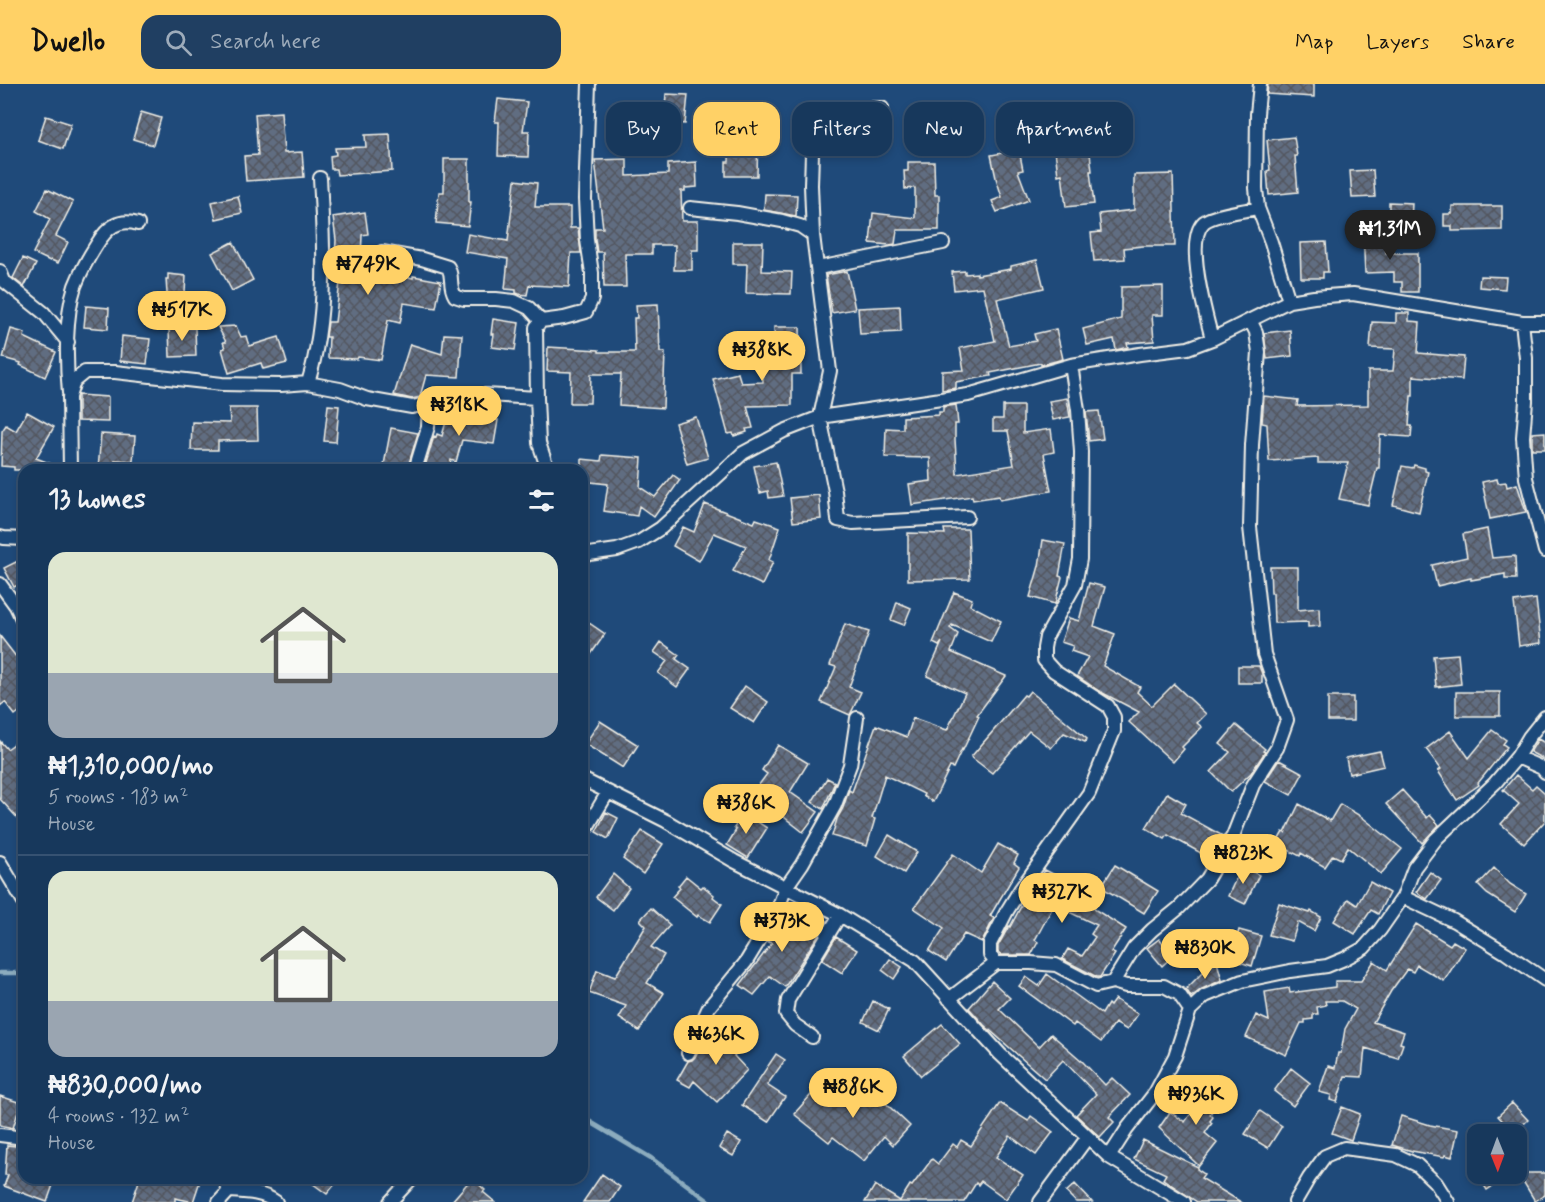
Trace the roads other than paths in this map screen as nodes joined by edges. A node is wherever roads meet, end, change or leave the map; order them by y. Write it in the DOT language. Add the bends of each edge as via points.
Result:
graph roads {
  1 [pos="589,84"];
  2 [pos="1260,84"];
  3 [pos="812,156"];
  4 [pos="320,178"];
  5 [pos="690,208"];
  6 [pos="1258,208"];
  7 [pos="138,224"];
  8 [pos="813,235"];
  9 [pos="943,243"];
  10 [pos="382,252"];
  11 [pos="818,268"];
  12 [pos="0,271"];
  13 [pos="1288,301"];
  14 [pos="1250,320"];
  15 [pos="542,321"];
  16 [pos="1522,322"];
  17 [pos="1545,322"];
  18 [pos="1212,339"];
  19 [pos="68,342"];
  20 [pos="1071,365"];
  21 [pos="308,383"];
  22 [pos="69,397"];
  23 [pos="537,398"];
  24 [pos="429,403"];
  25 [pos="820,417"];
  26 [pos="69,464"];
  27 [pos="417,464"];
  28 [pos="546,464"];
  29 [pos="967,517"];
  30 [pos="18,539"];
  31 [pos="1,540"];
  32 [pos="1545,551"];
  33 [pos="588,554"];
  34 [pos="0,584"];
  35 [pos="18,610"];
  36 [pos="1545,717"];
  37 [pos="857,718"];
  38 [pos="1518,757"];
  39 [pos="1545,772"];
  40 [pos="588,783"];
  41 [pos="608,792"];
  42 [pos="588,826"];
  43 [pos="0,862"];
  44 [pos="786,887"];
  45 [pos="18,892"];
  46 [pos="1403,897"];
  47 [pos="840,915"];
  48 [pos="996,963"];
  49 [pos="1545,980"];
  50 [pos="1113,982"];
  51 [pos="949,999"];
  52 [pos="1190,1010"];
  53 [pos="812,1037"];
  54 [pos="688,1053"];
  55 [pos="0,1135"];
  56 [pos="18,1137"];
  57 [pos="1087,1138"];
  58 [pos="1109,1158"];
  59 [pos="226,1184"];
  60 [pos="233,1184"];
  61 [pos="406,1184"];
  62 [pos="229,1191"];
  63 [pos="1181,1201"];
  64 [pos="219,1202"];
  65 [pos="276,1202"];
  66 [pos="390,1202"];
  67 [pos="1040,1202"];
  68 [pos="1295,1202"];
  69 [pos="1448,1202"];
  1 -- 15 [label="street" via="585,199 592,299 586,312"];
  2 -- 6 [label="street"];
  3 -- 8 [label="street"];
  4 -- 21 [label="street" via="324,265 319,338"];
  5 -- 8 [label="street" via="791,224"];
  6 -- 13 [label="street"];
  6 -- 18 [label="street" via="1205,220 1197,231 1197,277"];
  7 -- 19 [label="street" via="128,221 114,225 88,258 74,288"];
  8 -- 11 [label="street"];
  9 -- 11 [label="street"];
  10 -- 15 [label="street" via="448,267 455,296 514,301 529,308"];
  11 -- 25 [label="street" via="831,371"];
  12 -- 19 [label="street" via="4,281 44,313"];
  13 -- 14 [label="street"];
  13 -- 16 [label="street" via="1353,294"];
  14 -- 18 [label="street"];
  14 -- 50 [label="street" via="1259,352 1250,527 1264,654 1287,720 1277,748 1253,785 1233,836 1207,879 1134,948"];
  15 -- 23 [label="street" via="536,327"];
  16 -- 17 [label="street"];
  16 -- 32 [label="street" via="1526,358 1526,478"];
  18 -- 20 [label="street" via="1188,348"];
  19 -- 22 [label="street"];
  20 -- 25 [label="street" via="968,395"];
  20 -- 48 [label="street" via="1081,452 1080,559 1075,585 1046,637 1044,660 1054,671 1108,706 1114,717 1114,731 1089,793 1020,890 990,944 990,955"];
  21 -- 22 [label="street" via="222,384 85,372 74,381"];
  21 -- 24 [label="street" via="388,404 412,407"];
  22 -- 26 [label="street"];
  23 -- 24 [label="street" via="477,396"];
  23 -- 28 [label="street" via="540,443"];
  24 -- 27 [label="street" via="428,427"];
  25 -- 29 [label="street" via="838,520 853,523"];
  25 -- 33 [label="street" via="743,453 661,528 639,542"];
  30 -- 31 [label="street"];
  34 -- 35 [label="street"];
  36 -- 38 [label="street"];
  37 -- 44 [label="street" via="850,765 835,804"];
  38 -- 39 [label="street"];
  38 -- 46 [label="street" via="1436,839 1414,868"];
  40 -- 41 [label="street"];
  41 -- 42 [label="street"];
  41 -- 44 [label="street"];
  43 -- 45 [label="street"];
  44 -- 47 [label="street"];
  44 -- 54 [label="street" via="777,911 746,962 709,1007"];
  46 -- 49 [label="street" via="1454,921"];
  46 -- 52 [label="street" via="1364,948 1344,959 1327,966 1242,981 1205,996"];
  47 -- 51 [label="street" via="915,961"];
  47 -- 53 [label="street" via="788,1000 786,1014"];
  48 -- 50 [label="street" via="1056,965 1096,986"];
  48 -- 51 [label="street"];
  50 -- 52 [label="street" via="1164,986 1179,994"];
  51 -- 57 [label="street"];
  52 -- 58 [label="street" via="1175,1056 1155,1093"];
  55 -- 56 [label="street"];
  57 -- 58 [label="street"];
  57 -- 67 [label="street"];
  58 -- 63 [label="street"];
  59 -- 62 [label="street"];
  60 -- 62 [label="street"];
  61 -- 66 [label="street"];
  62 -- 64 [label="street"];
  62 -- 65 [label="street" via="270,1197"];
  68 -- 69 [label="street" via="1325,1156 1344,1148 1396,1155 1417,1165 1436,1183"];
}
